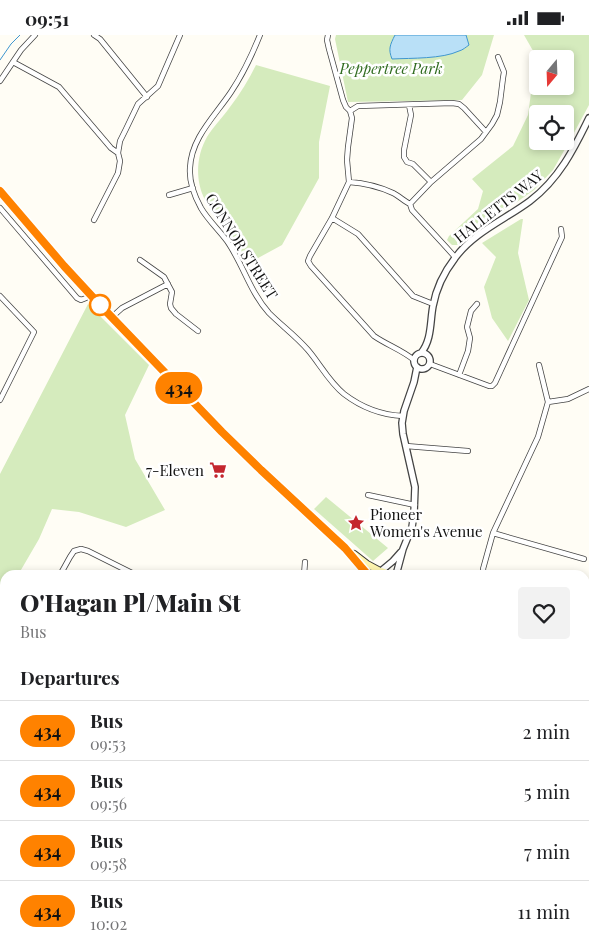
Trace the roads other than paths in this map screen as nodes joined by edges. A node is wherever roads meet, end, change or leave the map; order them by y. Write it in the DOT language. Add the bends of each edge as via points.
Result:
graph roads {
  1 [pos="35,35"];
  2 [pos="94,35"];
  3 [pos="180,35"];
  4 [pos="260,35"];
  5 [pos="328,35"];
  6 [pos="498,57"];
  7 [pos="13,62"];
  8 [pos="0,81"];
  9 [pos="147,97"];
  10 [pos="410,105"];
  11 [pos="350,111"];
  12 [pos="589,118"];
  13 [pos="486,132"];
  14 [pos="118,153"];
  15 [pos="349,182"];
  16 [pos="431,182"];
  17 [pos="193,188"];
  18 [pos="0,191"];
  19 [pos="169,195"];
  20 [pos="410,204"];
  21 [pos="0,207"];
  22 [pos="332,218"];
  23 [pos="94,220"];
  24 [pos="561,229"];
  25 [pos="456,257"];
  26 [pos="140,260"];
  27 [pos="168,284"];
  28 [pos="89,294"];
  29 [pos="1,300"];
  30 [pos="434,304"];
  31 [pos="477,304"];
  32 [pos="112,317"];
  33 [pos="198,331"];
  34 [pos="421,354"];
  35 [pos="430,363"];
  36 [pos="539,365"];
  37 [pos="419,368"];
  38 [pos="459,375"];
  39 [pos="589,389"];
  40 [pos="0,400"];
  41 [pos="548,402"];
  42 [pos="403,416"];
  43 [pos="406,446"];
  44 [pos="468,451"];
  45 [pos="368,495"];
  46 [pos="415,505"];
  47 [pos="494,533"];
  48 [pos="345,548"];
  49 [pos="403,549"];
  50 [pos="584,559"];
  51 [pos="305,562"];
  52 [pos="63,570"];
  53 [pos="126,570"];
  54 [pos="304,570"];
  55 [pos="364,570"];
  56 [pos="379,570"];
  57 [pos="382,570"];
  58 [pos="397,570"];
  59 [pos="483,570"];
  1 -- 7 [label="street"];
  2 -- 9 [label="street"];
  3 -- 9 [label="street" via="158,86"];
  4 -- 17 [label="street, CONNOR STREET" via="243,73 202,131 194,149 190,169"];
  5 -- 11 [label="street" via="328,49 343,100"];
  6 -- 13 [label="street" via="504,72 500,102 497,115"];
  7 -- 8 [label="street"];
  7 -- 14 [label="street" via="59,87"];
  9 -- 14 [label="street" via="138,104 120,141"];
  10 -- 11 [label="street" via="358,106"];
  10 -- 13 [label="street" via="459,104"];
  10 -- 16 [label="street" via="404,157"];
  11 -- 15 [label="street"];
  12 -- 25 [label="street, HALLETTS WAY" via="562,169 545,189 485,230"];
  13 -- 16 [label="street"];
  14 -- 23 [label="street" via="118,173"];
  15 -- 20 [label="street" via="387,190"];
  15 -- 22 [label="street"];
  16 -- 20 [label="street"];
  17 -- 19 [label="street"];
  17 -- 42 [label="street, CONNOR STREET" via="202,210 239,260 252,290 269,313 298,339 330,380 358,404 380,413"];
  18 -- 28 [label="main road"];
  20 -- 25 [label="street"];
  21 -- 28 [label="street" via="77,298 81,300"];
  22 -- 30 [label="street" via="358,233 412,296"];
  22 -- 34 [label="street" via="310,256 311,266 374,336 408,355"];
  24 -- 38 [label="street" via="562,237 495,383 489,386"];
  25 -- 30 [label="street, HALLETTS WAY" via="446,270"];
  26 -- 27 [label="street" via="164,277"];
  27 -- 32 [label="street" via="122,308"];
  27 -- 33 [label="street" via="172,292 171,308"];
  28 -- 32 [label="main road"];
  29 -- 40 [label="street" via="34,332"];
  30 -- 34 [label="street, HALLETTS WAY" via="429,335"];
  31 -- 38 [label="street" via="471,311 467,327 470,338 468,351"];
  32 -- 48 [label="main road" via="232,442"];
  34 -- 35 [label="street" via="430,358"];
  34 -- 37 [label="street"];
  35 -- 37 [label="street"];
  35 -- 38 [label="street"];
  36 -- 41 [label="street"];
  37 -- 42 [label="street"];
  39 -- 41 [label="street" via="568,399"];
  41 -- 47 [label="street" via="538,437"];
  42 -- 43 [label="street"];
  43 -- 44 [label="street"];
  43 -- 46 [label="street" via="415,487"];
  45 -- 46 [label="street"];
  46 -- 49 [label="street" via="412,527"];
  47 -- 50 [label="street"];
  47 -- 59 [label="street"];
  48 -- 55 [label="main road"];
  48 -- 56 [label="main road"];
  49 -- 57 [label="street"];
  49 -- 58 [label="street"];
  51 -- 54 [label="street"];
  52 -- 53 [label="street" via="74,551 81,549"];
}
